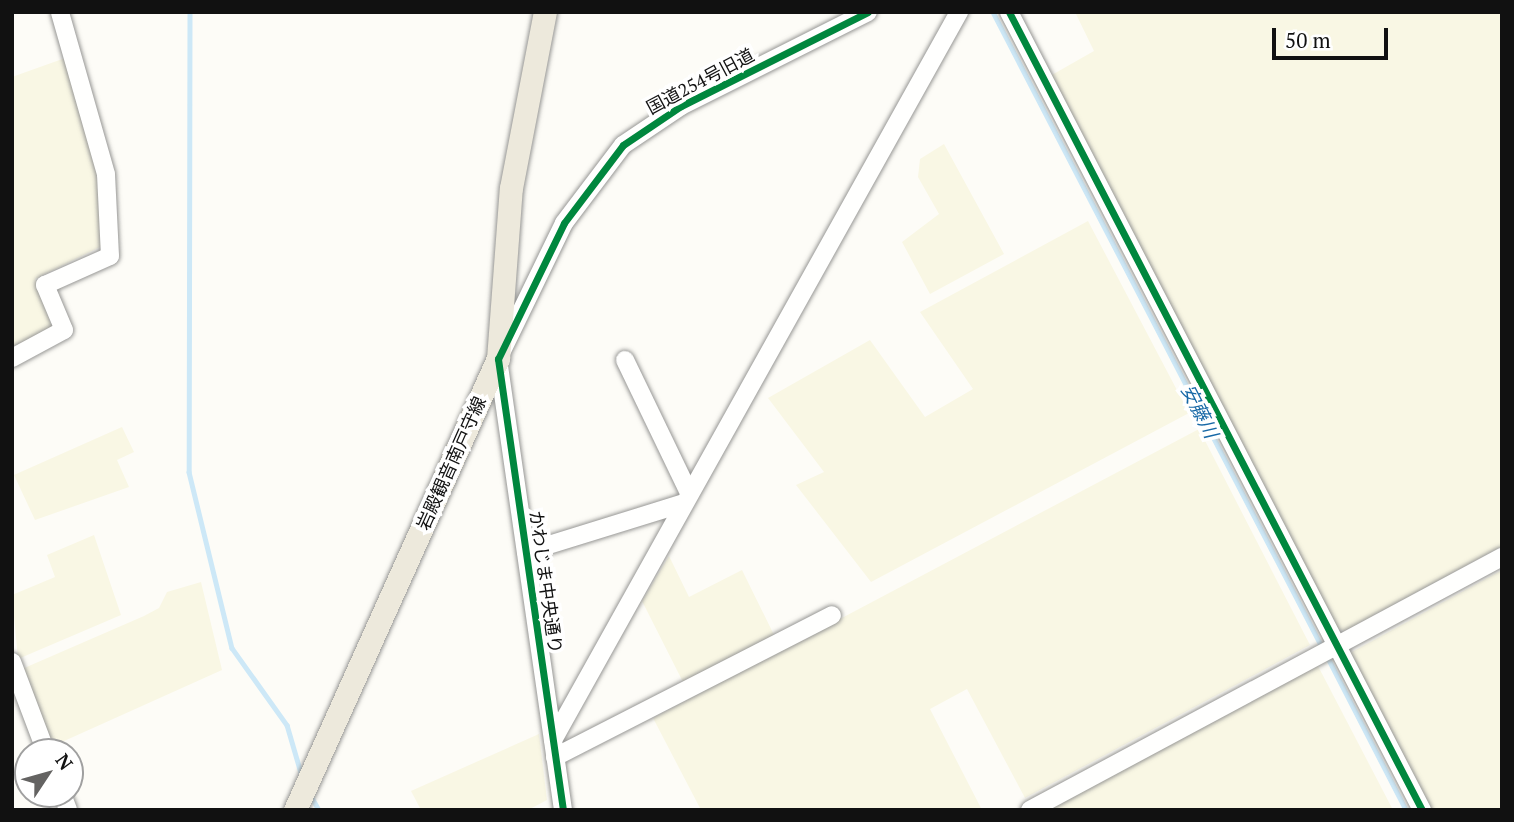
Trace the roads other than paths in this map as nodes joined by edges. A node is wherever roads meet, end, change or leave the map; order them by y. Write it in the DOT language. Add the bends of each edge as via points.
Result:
graph roads {
  1 [pos="60,12"];
  2 [pos="545,12"];
  3 [pos="868,12"];
  4 [pos="960,12"];
  5 [pos="1009,12"];
  6 [pos="12,358"];
  7 [pos="498,359"];
  8 [pos="625,360"];
  9 [pos="687,498"];
  10 [pos="526,552"];
  11 [pos="1502,556"];
  12 [pos="832,615"];
  13 [pos="1336,645"];
  14 [pos="12,662"];
  15 [pos="41,738"];
  16 [pos="554,749"];
  17 [pos="295,810"];
  18 [pos="563,810"];
  19 [pos="1030,810"];
  20 [pos="1422,810"];
  1 -- 6 [label="street" via="103,163 110,256 45,285 64,330"];
  2 -- 7 [label="main road, 岩殿観音南戸守線" via="510,188"];
  3 -- 7 [label="street, 国道254号旧道" via="681,106 623,145 564,223"];
  4 -- 9 [label="street"];
  5 -- 13 [label="street"];
  7 -- 10 [label="street, かわじま中央通り"];
  7 -- 17 [label="main road, 岩殿観音南戸守線"];
  8 -- 9 [label="street"];
  9 -- 10 [label="street"];
  9 -- 16 [label="street"];
  10 -- 16 [label="street, かわじま中央通り"];
  11 -- 13 [label="street"];
  12 -- 16 [label="street"];
  13 -- 19 [label="street"];
  13 -- 20 [label="street"];
  14 -- 15 [label="street"];
  16 -- 18 [label="street, かわじま中央通り"];
}
